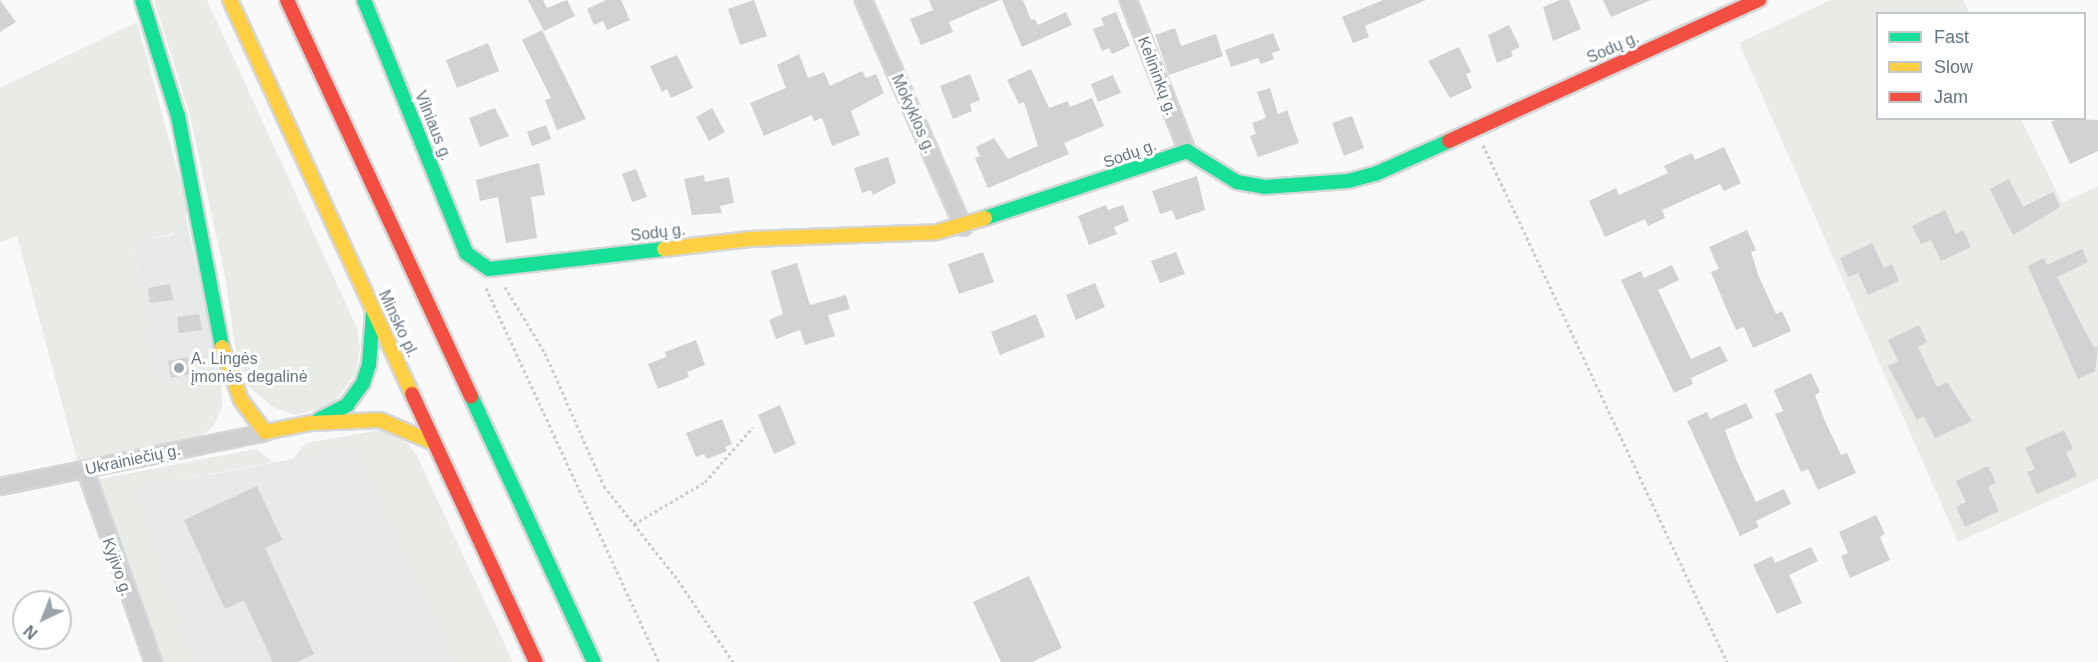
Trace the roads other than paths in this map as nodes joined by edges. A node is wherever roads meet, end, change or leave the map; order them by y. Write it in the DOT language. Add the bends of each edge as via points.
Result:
graph roads {
  1 [pos="142,0"];
  2 [pos="230,0"];
  3 [pos="287,0"];
  4 [pos="364,0"];
  5 [pos="863,0"];
  6 [pos="1128,0"];
  7 [pos="1750,2"];
  8 [pos="1187,151"];
  9 [pos="963,227"];
  10 [pos="475,262"];
  11 [pos="373,310"];
  12 [pos="311,423"];
  13 [pos="265,432"];
  14 [pos="434,443"];
  15 [pos="85,470"];
  16 [pos="0,486"];
  17 [pos="153,662"];
  18 [pos="536,662"];
  19 [pos="594,662"];
  1 -- 13 [label="main road" via="178,116 225,360 241,400"];
  2 -- 11 [label="main road, Minsko pl."];
  3 -- 19 [label="main road"];
  4 -- 10 [label="main road, Vilniaus g." via="466,253"];
  5 -- 9 [label="street, Mokyklos g."];
  6 -- 8 [label="street, Kelininkų g."];
  7 -- 8 [label="main road, Sodų g." via="1375,174 1299,186 1264,187 1237,182"];
  8 -- 9 [label="main road, Sodų g."];
  9 -- 10 [label="main road, Sodų g." via="937,232 750,239 499,268"];
  11 -- 12 [label="main road" via="369,366 363,383 347,405"];
  11 -- 14 [label="main road, Minsko pl."];
  12 -- 13 [label="main road"];
  12 -- 14 [label="main road" via="380,420"];
  13 -- 15 [label="street, Ukrainiečių g."];
  14 -- 18 [label="main road, Minsko pl."];
  15 -- 16 [label="street, Ukrainiečių g."];
  15 -- 17 [label="street, Kyjivo g."];
}
